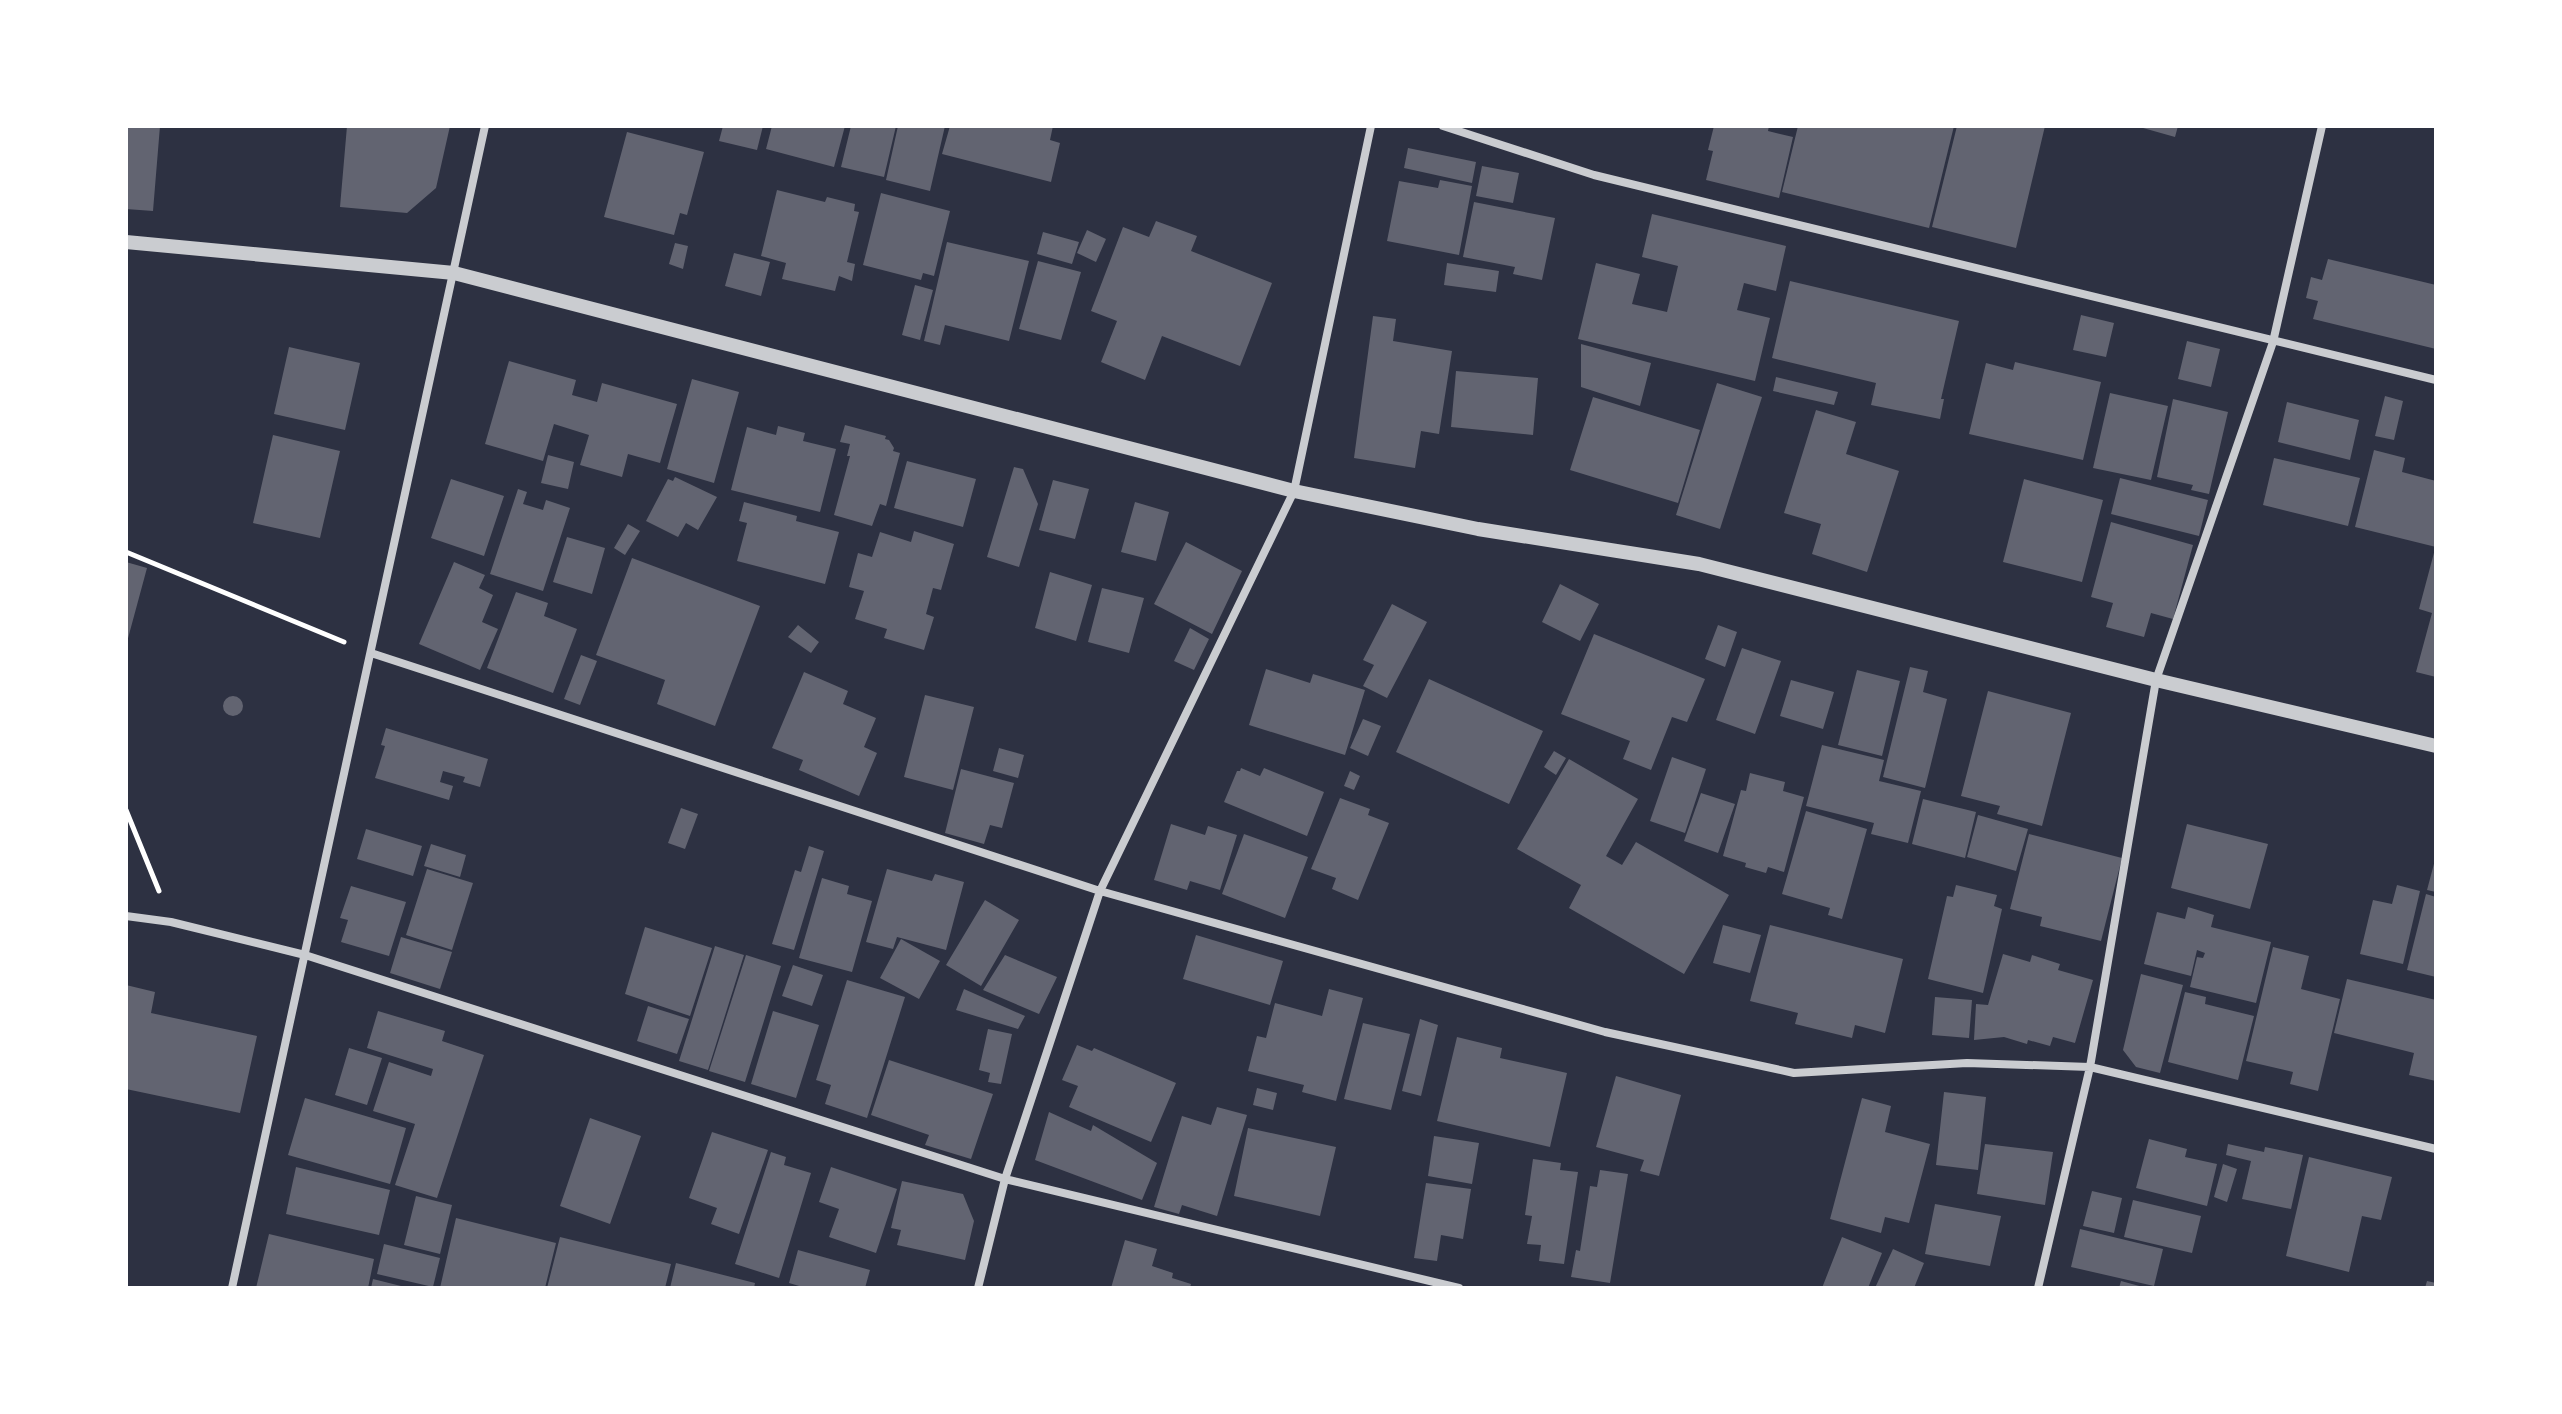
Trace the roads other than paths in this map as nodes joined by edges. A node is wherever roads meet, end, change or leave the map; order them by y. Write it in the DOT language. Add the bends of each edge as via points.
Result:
graph roads {
  1 [pos="485,126"];
  2 [pos="1371,126"];
  3 [pos="1443,126"];
  4 [pos="2322,126"];
  5 [pos="126,242"];
  6 [pos="454,273"];
  7 [pos="2273,342"];
  8 [pos="2436,380"];
  9 [pos="1294,491"];
  10 [pos="371,653"];
  11 [pos="2156,680"];
  12 [pos="2436,746"];
  13 [pos="1100,891"];
  14 [pos="126,916"];
  15 [pos="305,955"];
  16 [pos="2090,1067"];
  17 [pos="2436,1149"];
  18 [pos="1005,1179"];
  19 [pos="232,1288"];
  20 [pos="978,1288"];
  21 [pos="1459,1288"];
  22 [pos="2038,1288"];
  1 -- 6 [label="street"];
  2 -- 9 [label="street"];
  3 -- 7 [label="street" via="1594,175"];
  4 -- 7 [label="street"];
  5 -- 6 [label="street"];
  6 -- 9 [label="street"];
  6 -- 10 [label="street"];
  7 -- 8 [label="street"];
  7 -- 11 [label="street"];
  9 -- 11 [label="street" via="1478,529 1699,564"];
  9 -- 13 [label="street"];
  10 -- 13 [label="street"];
  10 -- 15 [label="street"];
  11 -- 12 [label="street"];
  11 -- 16 [label="street"];
  13 -- 16 [label="street" via="1605,1032 1794,1073 1967,1063"];
  13 -- 18 [label="street"];
  14 -- 15 [label="street"];
  15 -- 18 [label="street"];
  15 -- 19 [label="street"];
  16 -- 17 [label="street"];
  16 -- 22 [label="street"];
  18 -- 20 [label="street"];
  18 -- 21 [label="street"];
}
